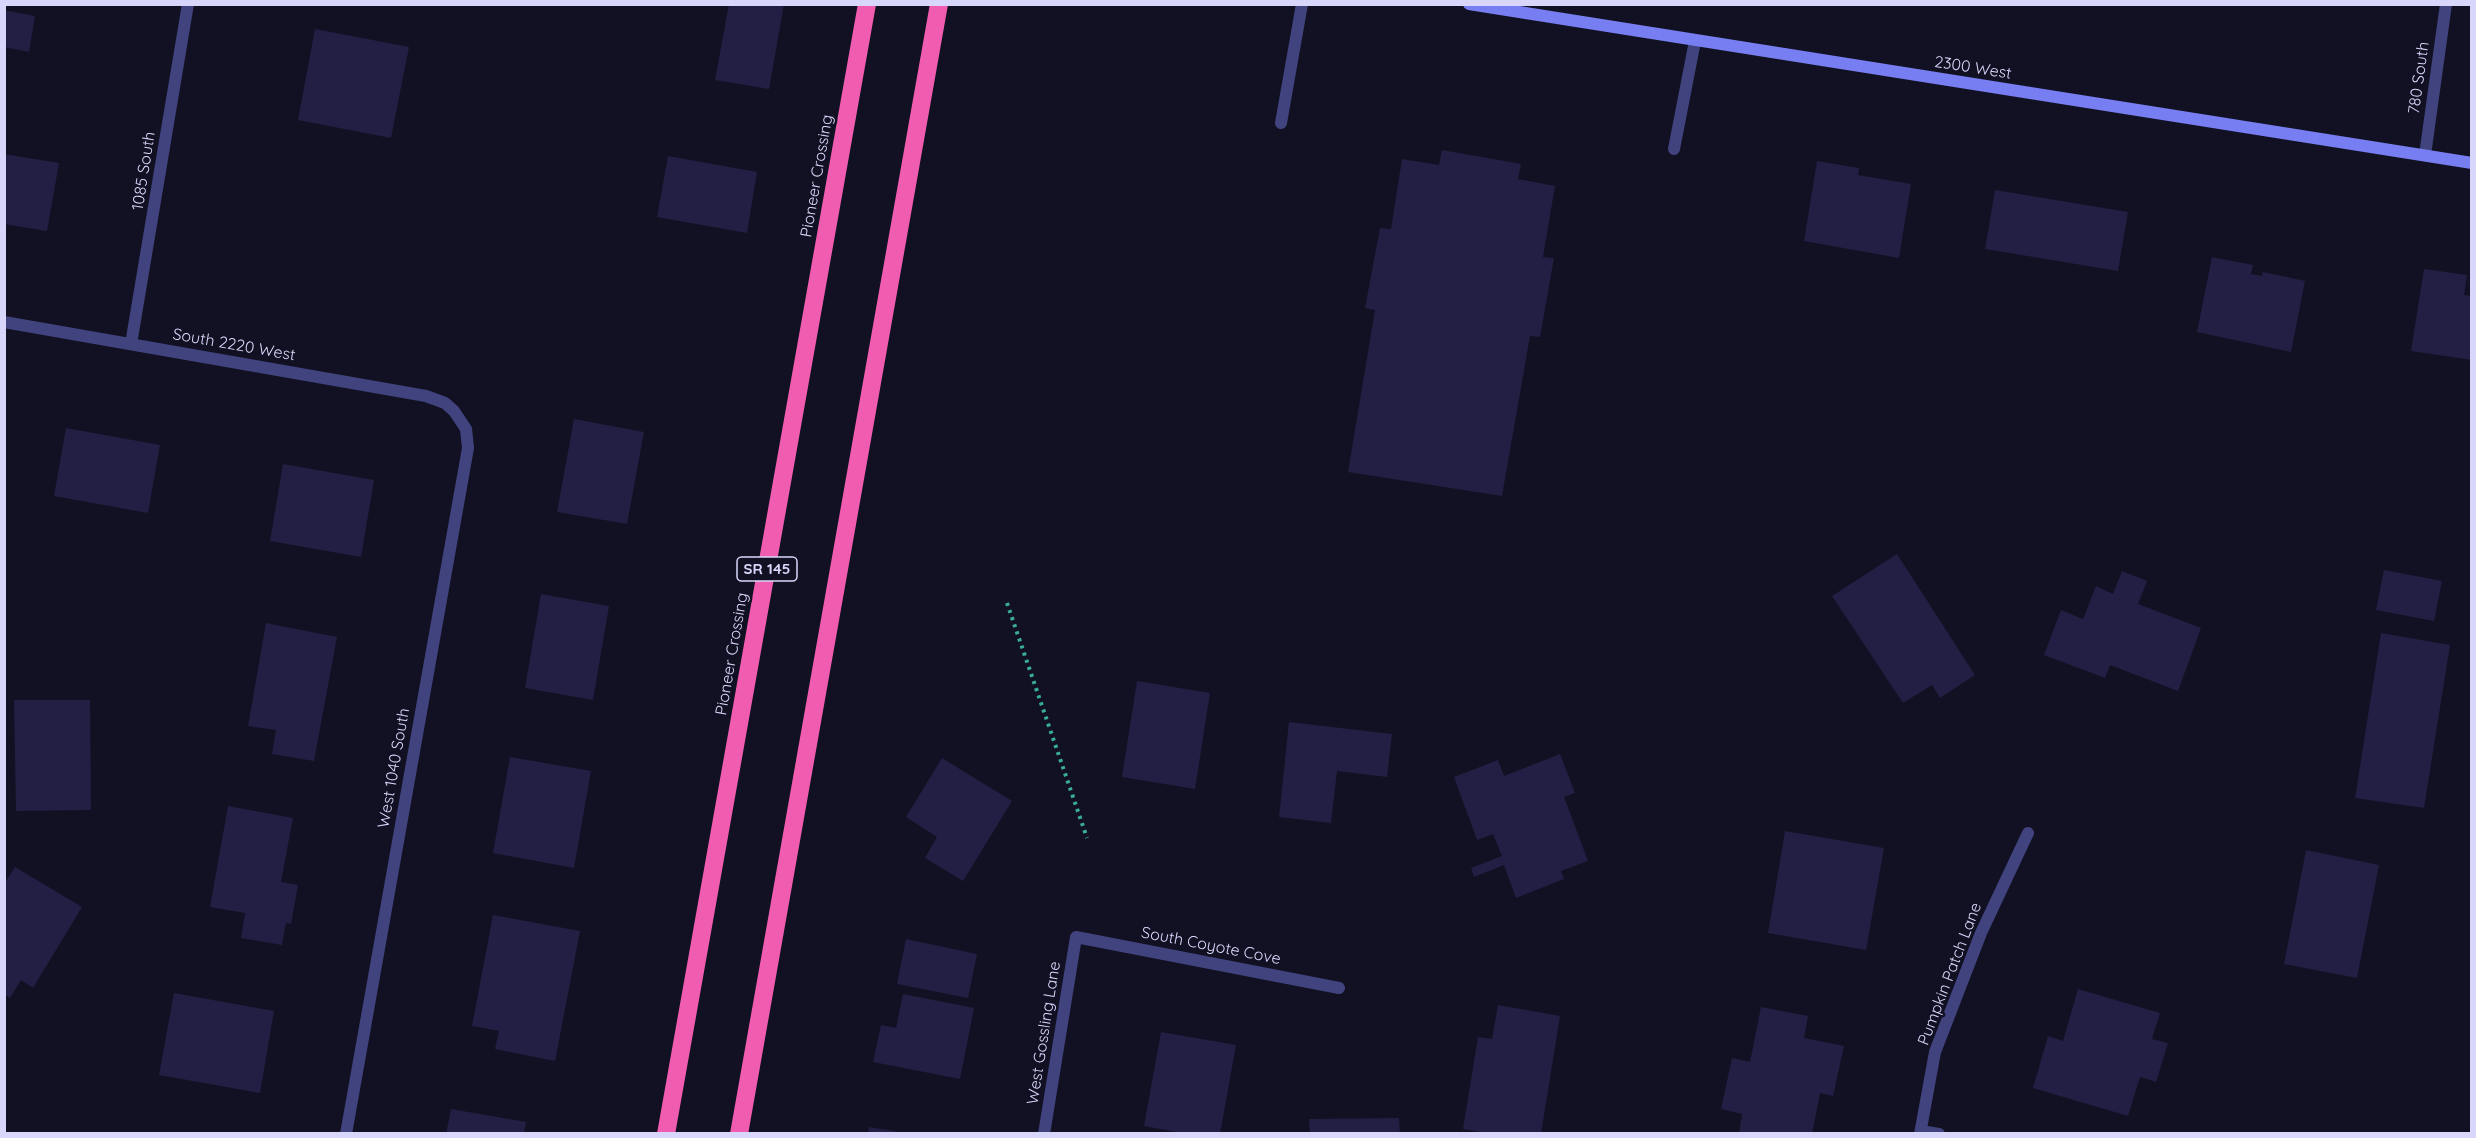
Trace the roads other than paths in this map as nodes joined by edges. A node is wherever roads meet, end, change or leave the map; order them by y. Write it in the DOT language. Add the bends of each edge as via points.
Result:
graph roads {
  1 [pos="188,4"];
  2 [pos="867,4"];
  3 [pos="939,4"];
  4 [pos="1302,4"];
  5 [pos="1469,4"];
  6 [pos="2446,4"];
  7 [pos="1695,41"];
  8 [pos="1281,123"];
  9 [pos="1674,148"];
  10 [pos="2425,155"];
  11 [pos="2472,164"];
  12 [pos="4,322"];
  13 [pos="131,344"];
  14 [pos="454,411"];
  15 [pos="2028,833"];
  16 [pos="1076,937"];
  17 [pos="1339,988"];
  18 [pos="1921,1132"];
  19 [pos="346,1134"];
  20 [pos="666,1134"];
  21 [pos="739,1134"];
  22 [pos="1044,1134"];
  23 [pos="1939,1134"];
  1 -- 13 [label="street, 1085 South"];
  2 -- 20 [label="highway, Pioneer Crossing / SR 145"];
  3 -- 21 [label="highway"];
  4 -- 8 [label="street"];
  5 -- 7 [label="main road, 2300 West"];
  6 -- 10 [label="street, 780 South"];
  7 -- 9 [label="street"];
  7 -- 10 [label="main road, 2300 West"];
  10 -- 11 [label="main road, 2300 West"];
  12 -- 13 [label="street, South 2220 West"];
  13 -- 14 [label="street, South 2220 West" via="426,396"];
  14 -- 19 [label="street, West 1040 South" via="466,429 468,448"];
  15 -- 18 [label="street, Pumpkin Patch Lane" via="1981,933 1935,1052"];
  16 -- 17 [label="street, South Coyote Cove"];
  16 -- 22 [label="street, West Gossling Lane"];
  18 -- 23 [label="street"];
}
